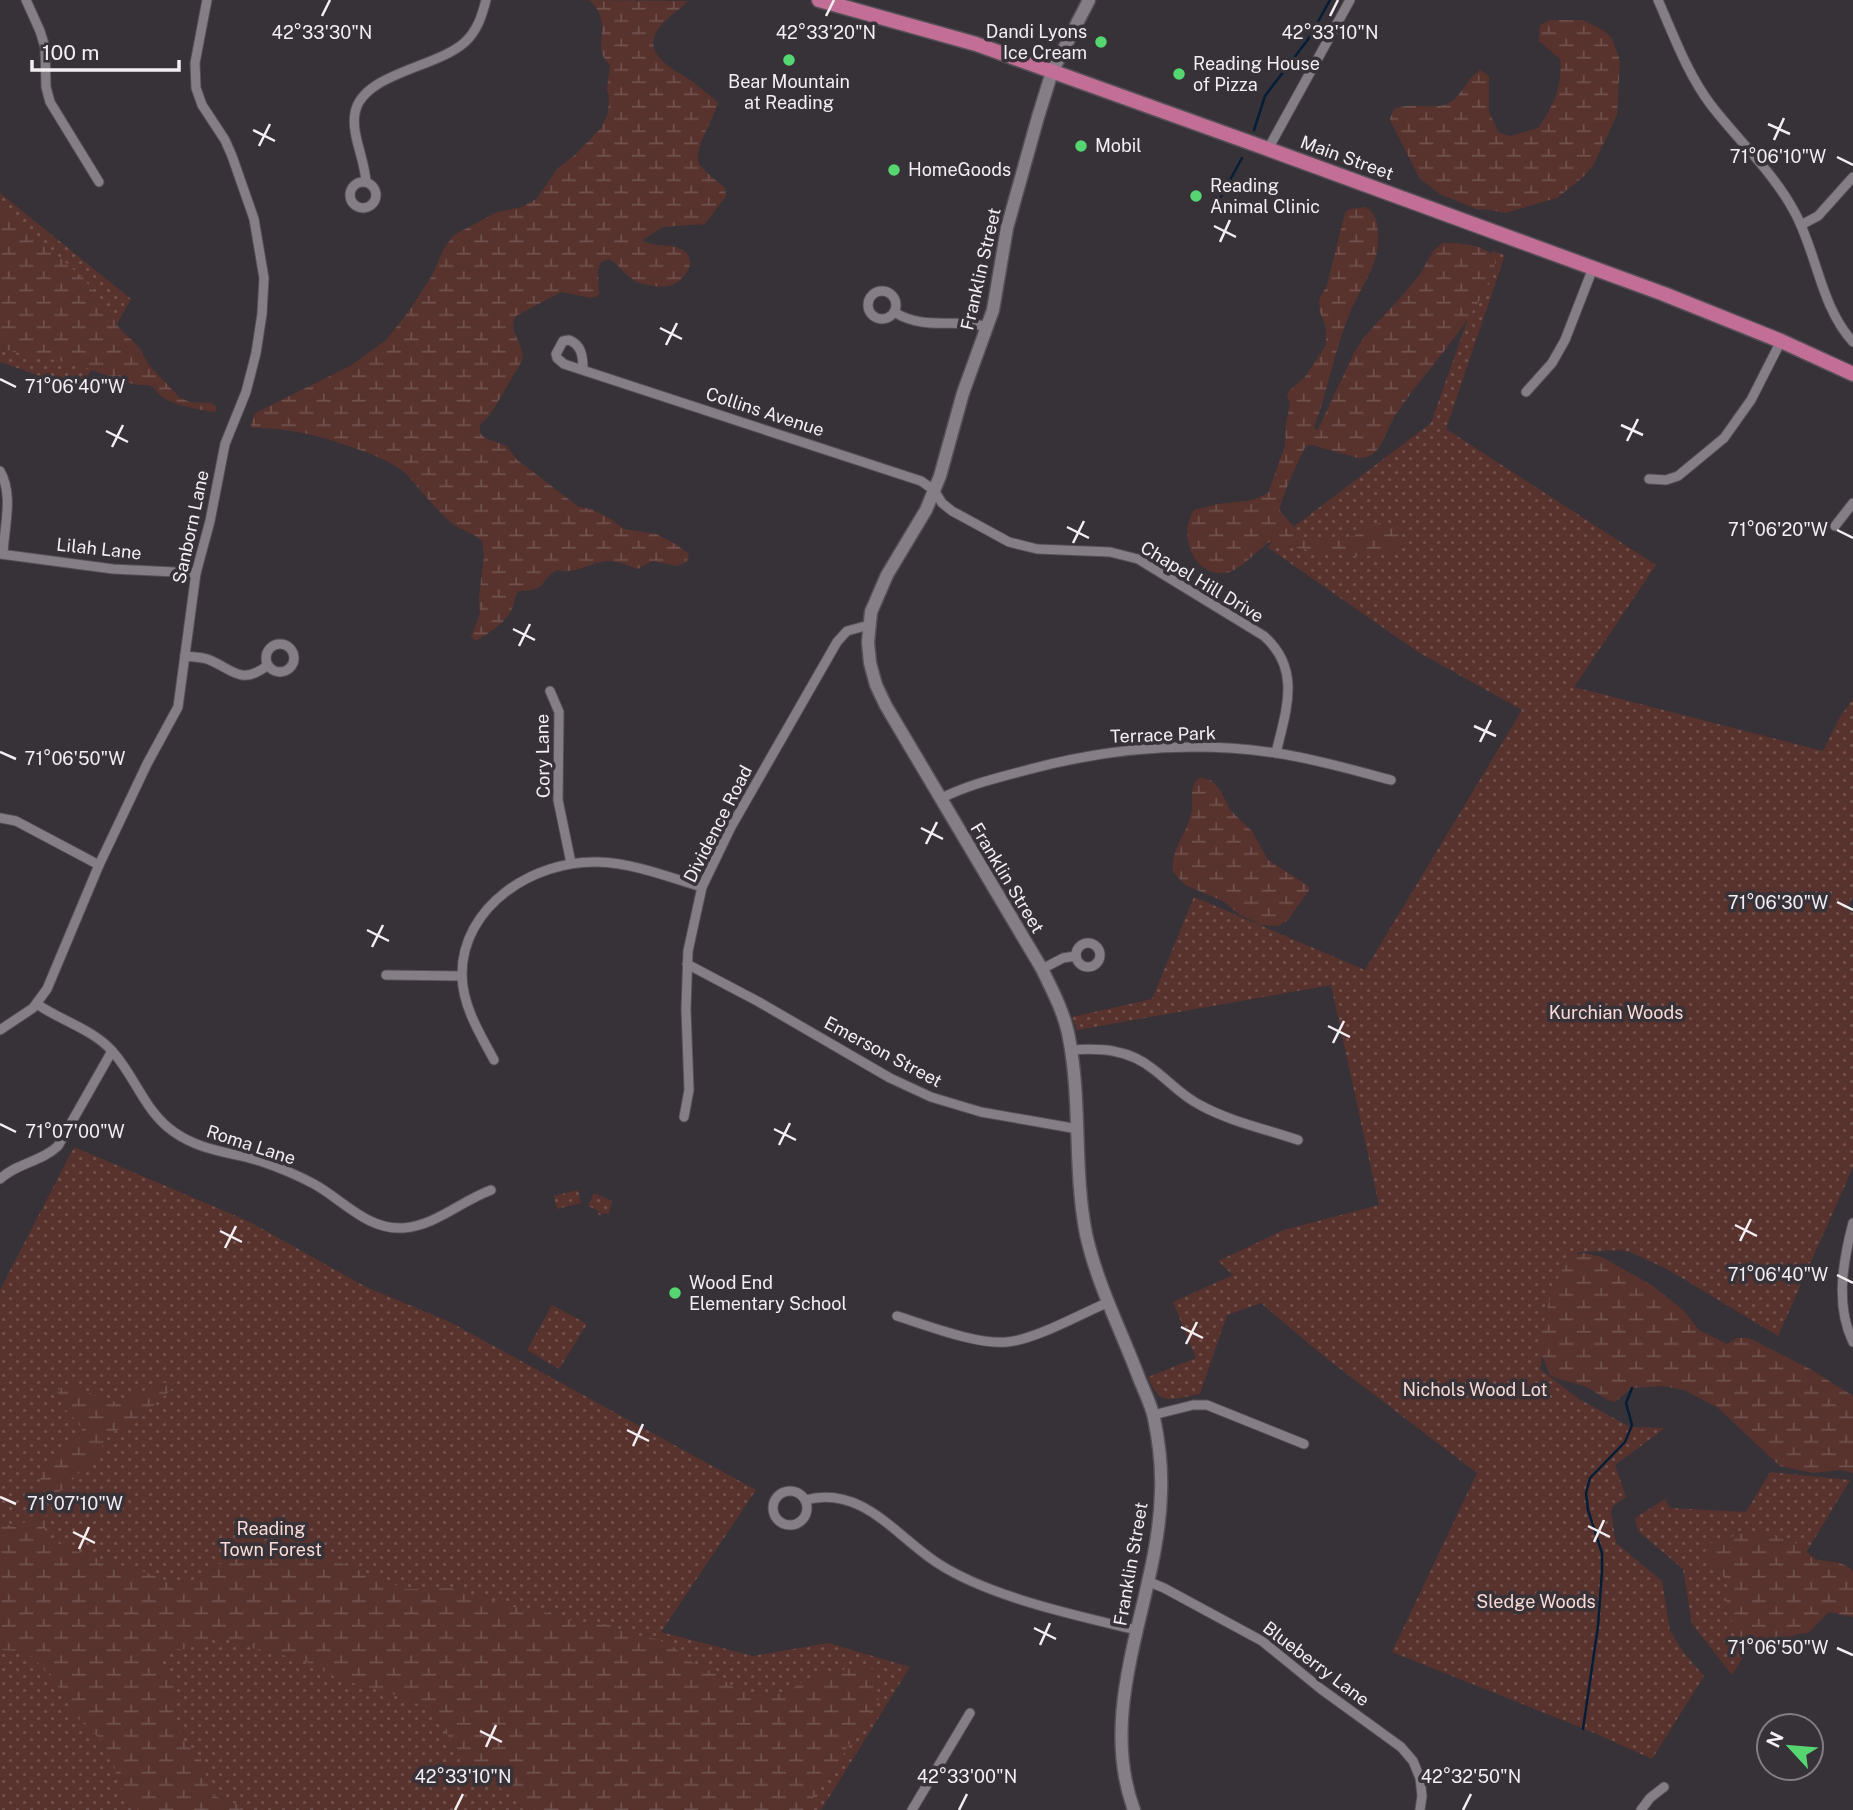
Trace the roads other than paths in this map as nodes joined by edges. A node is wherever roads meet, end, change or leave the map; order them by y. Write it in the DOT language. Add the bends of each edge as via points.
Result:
graph roads {
  1 [pos="26,0"];
  2 [pos="207,0"];
  3 [pos="486,0"];
  4 [pos="819,0"];
  5 [pos="1089,0"];
  6 [pos="1350,0"];
  7 [pos="1658,0"];
  8 [pos="1052,72"];
  9 [pos="1268,149"];
  10 [pos="1853,177"];
  11 [pos="99,182"];
  12 [pos="366,182"];
  13 [pos="1801,225"];
  14 [pos="1593,268"];
  15 [pos="894,312"];
  16 [pos="988,327"];
  17 [pos="1781,341"];
  18 [pos="1853,342"];
  19 [pos="583,370"];
  20 [pos="1853,374"];
  21 [pos="1526,392"];
  22 [pos="0,471"];
  23 [pos="1649,479"];
  24 [pos="934,490"];
  25 [pos="1853,503"];
  26 [pos="1835,526"];
  27 [pos="1,554"];
  28 [pos="196,573"];
  29 [pos="869,625"];
  30 [pos="185,656"];
  31 [pos="268,665"];
  32 [pos="550,691"];
  33 [pos="1276,753"];
  34 [pos="1391,780"];
  35 [pos="940,799"];
  36 [pos="0,818"];
  37 [pos="571,863"];
  38 [pos="99,865"];
  39 [pos="702,887"];
  40 [pos="1076,956"];
  41 [pos="687,964"];
  42 [pos="1042,969"];
  43 [pos="386,975"];
  44 [pos="462,976"];
  45 [pos="37,1004"];
  46 [pos="0,1030"];
  47 [pos="1070,1050"];
  48 [pos="112,1051"];
  49 [pos="494,1060"];
  50 [pos="684,1117"];
  51 [pos="1078,1129"];
  52 [pos="1298,1140"];
  53 [pos="0,1179"];
  54 [pos="491,1190"];
  55 [pos="1853,1223"];
  56 [pos="1108,1302"];
  57 [pos="897,1316"];
  58 [pos="1853,1342"];
  59 [pos="1153,1415"];
  60 [pos="1304,1444"];
  61 [pos="805,1500"];
  62 [pos="1147,1581"];
  63 [pos="1137,1630"];
  64 [pos="970,1713"];
  65 [pos="1664,1787"];
  66 [pos="912,1810"];
  67 [pos="1134,1810"];
  68 [pos="1420,1810"];
  69 [pos="1642,1810"];
  1 -- 11 [label="street" via="45,47 50,102"];
  2 -- 28 [label="street, Sanborn Lane" via="195,63 196,88 239,172 254,219 264,278 256,353 225,444"];
  3 -- 12 [label="street" via="477,26 460,46 373,87 362,98 355,118"];
  4 -- 8 [label="main road, Main Street" via="940,33"];
  5 -- 8 [label="main road, Franklin Street"];
  6 -- 9 [label="street"];
  7 -- 13 [label="street" via="1694,80 1780,190"];
  8 -- 9 [label="main road, Main Street"];
  8 -- 16 [label="main road, Franklin Street" via="1011,214"];
  9 -- 14 [label="main road, Main Street"];
  10 -- 13 [label="street" via="1818,216"];
  13 -- 18 [label="street" via="1831,308"];
  14 -- 17 [label="main road, Main Street"];
  14 -- 21 [label="street" via="1565,340"];
  15 -- 16 [label="street" via="922,323"];
  16 -- 24 [label="main road, Franklin Street"];
  17 -- 20 [label="main road, Main Street"];
  17 -- 23 [label="street" via="1751,400 1724,438 1678,476"];
  19 -- 24 [label="street, Collins Avenue" via="921,481"];
  22 -- 27 [label="street" via="8,494"];
  24 -- 29 [label="main road, Franklin Street" via="920,523 881,586"];
  24 -- 33 [label="street, Chapel Hill Drive" via="952,511 1017,545 1110,552 1144,562 1264,636 1281,657 1289,683"];
  25 -- 26 [label="street"];
  27 -- 28 [label="street, Lilah Lane" via="113,569"];
  28 -- 30 [label="street, Sanborn Lane"];
  29 -- 35 [label="main road, Franklin Street" via="870,663 879,692"];
  29 -- 39 [label="street, Dividence Road" via="847,631 839,639 731,827"];
  30 -- 31 [label="street" via="207,659 243,675"];
  30 -- 38 [label="street, Sanborn Lane" via="174,716"];
  32 -- 37 [label="street, Cory Lane" via="559,712 558,800"];
  33 -- 34 [label="street, Terrace Park"];
  33 -- 35 [label="street, Terrace Park" via="1173,747 1101,753 990,780"];
  35 -- 42 [label="main road, Franklin Street"];
  36 -- 38 [label="street" via="19,822"];
  37 -- 39 [label="street" via="625,865"];
  37 -- 44 [label="street" via="526,878 496,900 471,934"];
  38 -- 45 [label="street, Sanborn Lane"];
  39 -- 41 [label="street, Dividence Road"];
  40 -- 42 [label="street"];
  41 -- 50 [label="street, Dividence Road" via="689,1090"];
  41 -- 51 [label="street, Emerson Street" via="931,1097 981,1112"];
  42 -- 47 [label="main road, Franklin Street" via="1060,1008"];
  43 -- 44 [label="street"];
  44 -- 49 [label="street" via="473,1020"];
  45 -- 46 [label="street, Sanborn Lane"];
  45 -- 48 [label="street, Roma Lane"];
  47 -- 51 [label="main road, Franklin Street"];
  47 -- 52 [label="street" via="1128,1054 1203,1107"];
  48 -- 53 [label="street" via="58,1146"];
  48 -- 54 [label="street, Roma Lane" via="150,1109 174,1132 203,1148 288,1172 378,1225 401,1228 423,1224"];
  51 -- 56 [label="main road, Franklin Street" via="1087,1235"];
  55 -- 58 [label="street" via="1842,1283 1844,1316"];
  56 -- 57 [label="street" via="1009,1342 981,1340"];
  56 -- 59 [label="main road, Franklin Street"];
  59 -- 60 [label="street" via="1207,1405"];
  59 -- 62 [label="main road, Franklin Street" via="1161,1490"];
  61 -- 63 [label="street" via="831,1498 858,1504 885,1519 940,1565 972,1582"];
  62 -- 63 [label="main road, Franklin Street"];
  62 -- 68 [label="street, Blueberry Lane" via="1262,1641 1394,1741 1417,1769 1422,1787"];
  63 -- 67 [label="main road, Franklin Street" via="1121,1729 1124,1774"];
  64 -- 66 [label="street"];
  65 -- 69 [label="street"];
}
